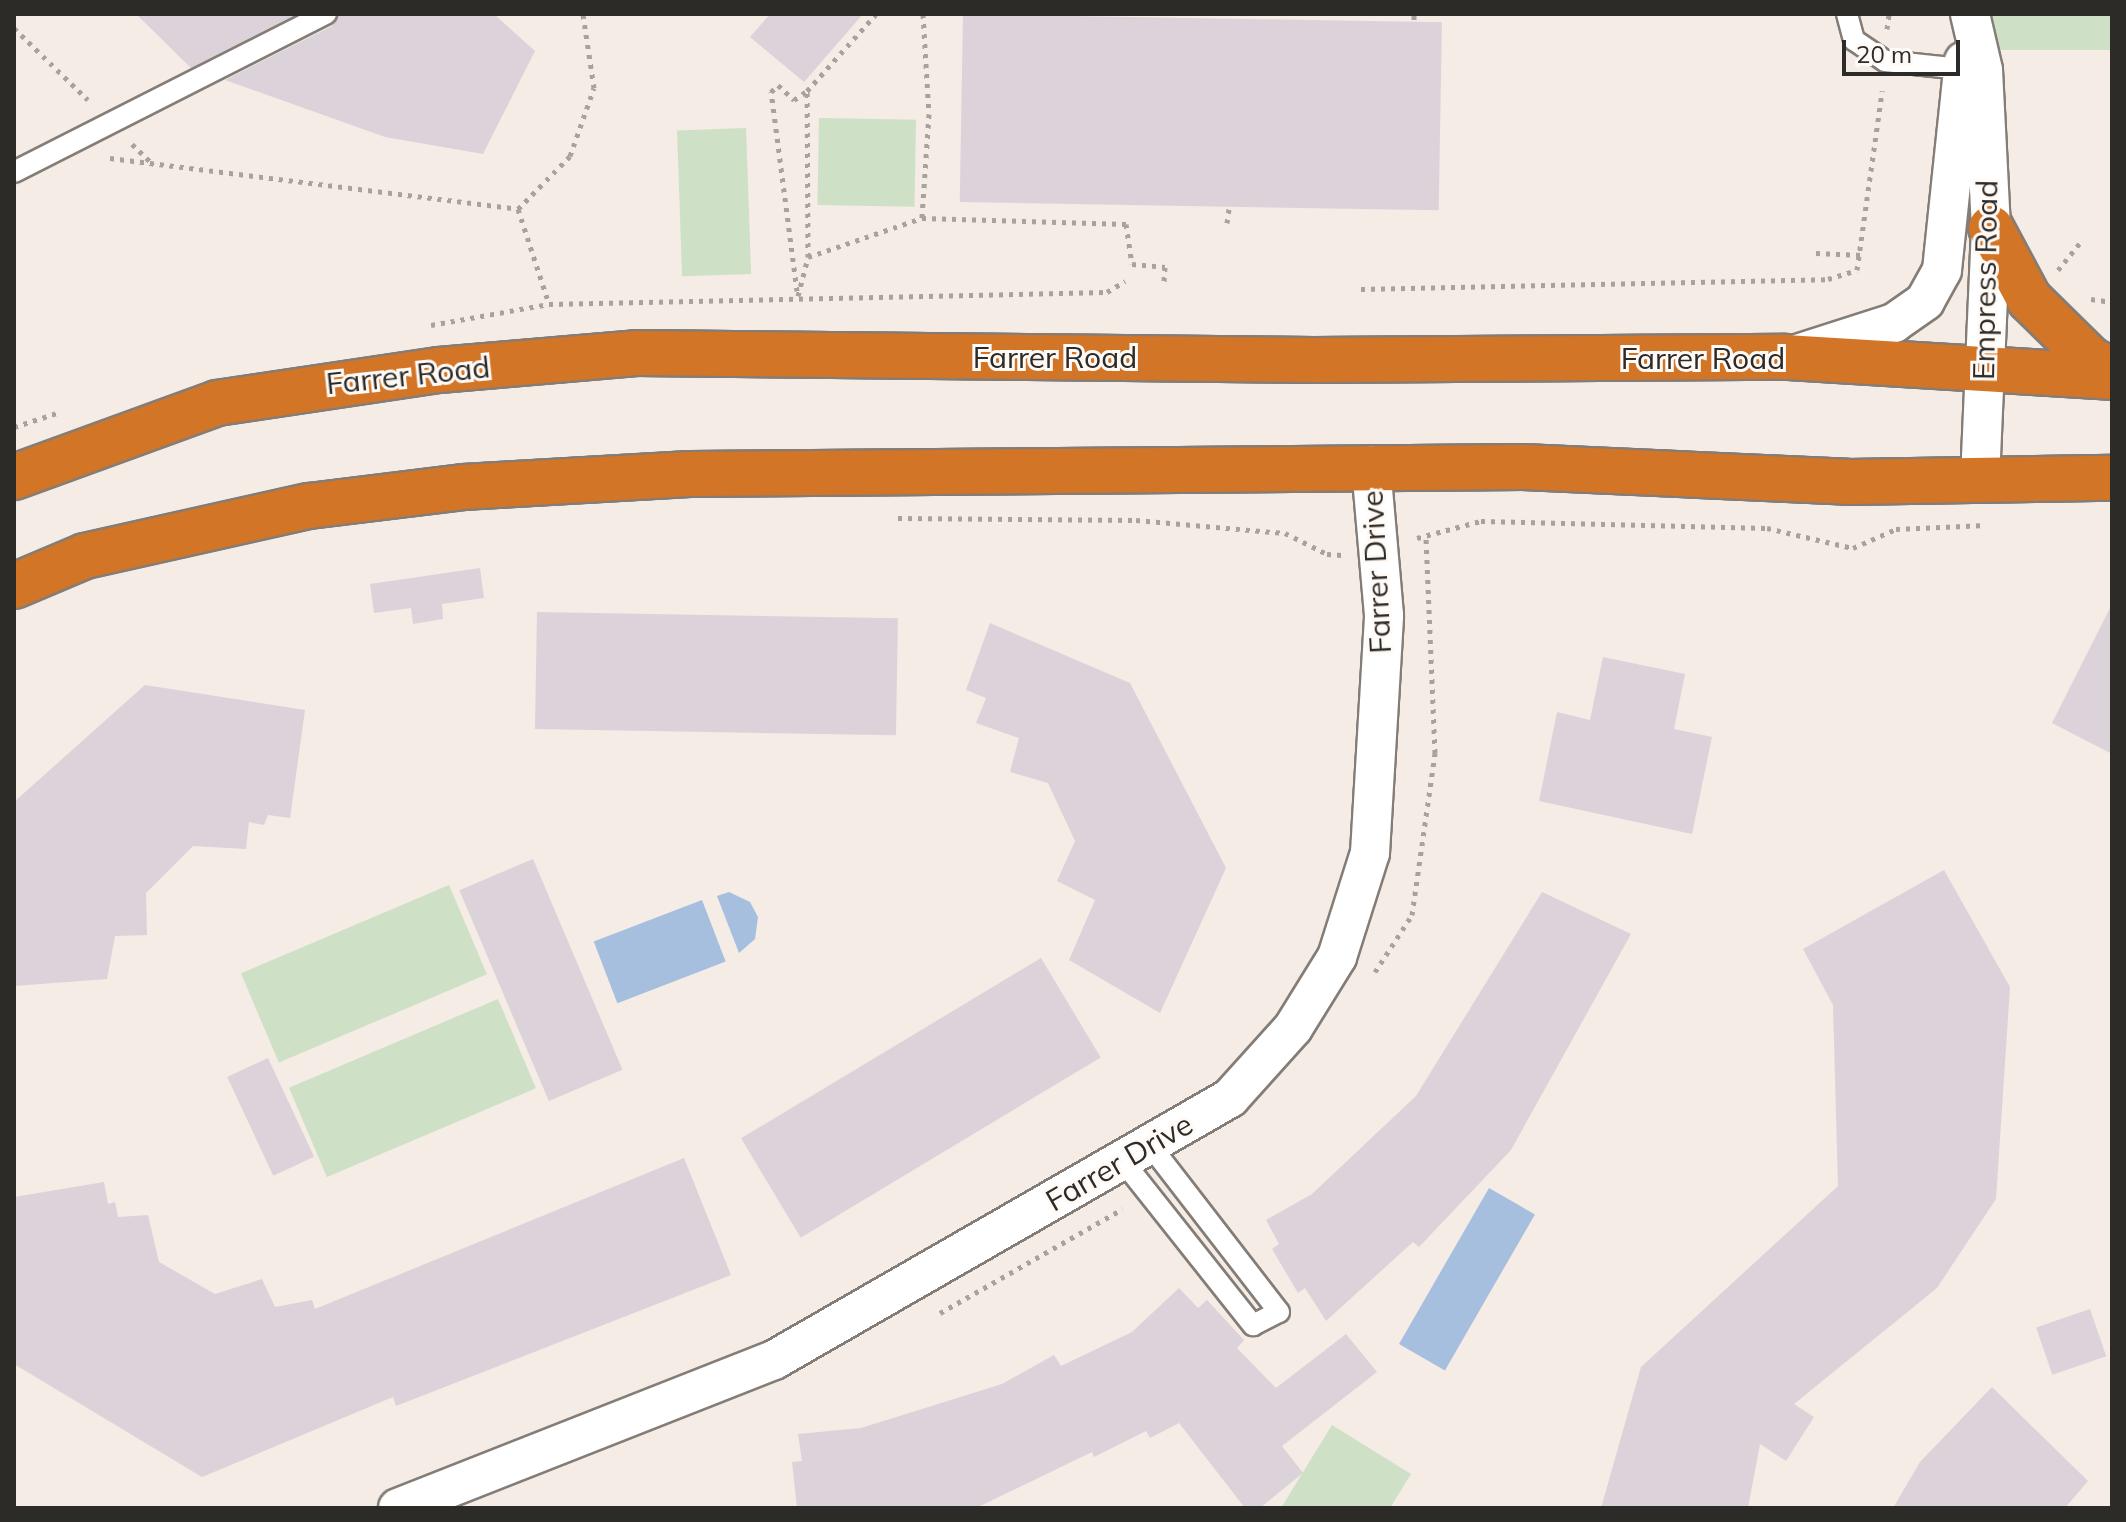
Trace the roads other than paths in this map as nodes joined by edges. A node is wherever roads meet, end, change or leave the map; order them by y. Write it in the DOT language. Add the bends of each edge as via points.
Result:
graph roads {
  1 [pos="326,14"];
  2 [pos="1847,14"];
  3 [pos="1971,24"];
  4 [pos="1972,70"];
  5 [pos="14,172"];
  6 [pos="1991,228"];
  7 [pos="1786,357"];
  8 [pos="1983,368"];
  9 [pos="2112,374"];
  10 [pos="1371,466"];
  11 [pos="14,477"];
  12 [pos="2112,478"];
  13 [pos="1980,479"];
  14 [pos="14,586"];
  15 [pos="1136,1153"];
  16 [pos="398,1508"];
  1 -- 5 [label="lane"];
  2 -- 4 [label="lane" via="1854,40 1885,61"];
  3 -- 4 [label="street, Empress Road"];
  4 -- 6 [label="street, Empress Road"];
  4 -- 7 [label="street, Empress Road" via="1942,270 1925,301 1894,323"];
  6 -- 8 [label="street, Empress Road"];
  6 -- 9 [label="highway" via="2029,299"];
  7 -- 8 [label="highway, Farrer Road"];
  7 -- 11 [label="highway, Farrer Road" via="1314,360 636,353 439,370 217,403"];
  8 -- 9 [label="highway, Farrer Road"];
  8 -- 13 [label="street, Empress Road"];
  10 -- 13 [label="highway" via="1523,467 1848,482"];
  10 -- 14 [label="highway" via="705,474 463,487 294,509 85,556"];
  10 -- 15 [label="street, Farrer Drive" via="1384,615 1370,853 1337,957 1293,1028 1230,1098"];
  12 -- 13 [label="highway"];
  15 -- 15 [label="lane" via="1149,1193 1253,1325 1279,1312"];
  15 -- 16 [label="street, Farrer Drive" via="774,1360"];
}
